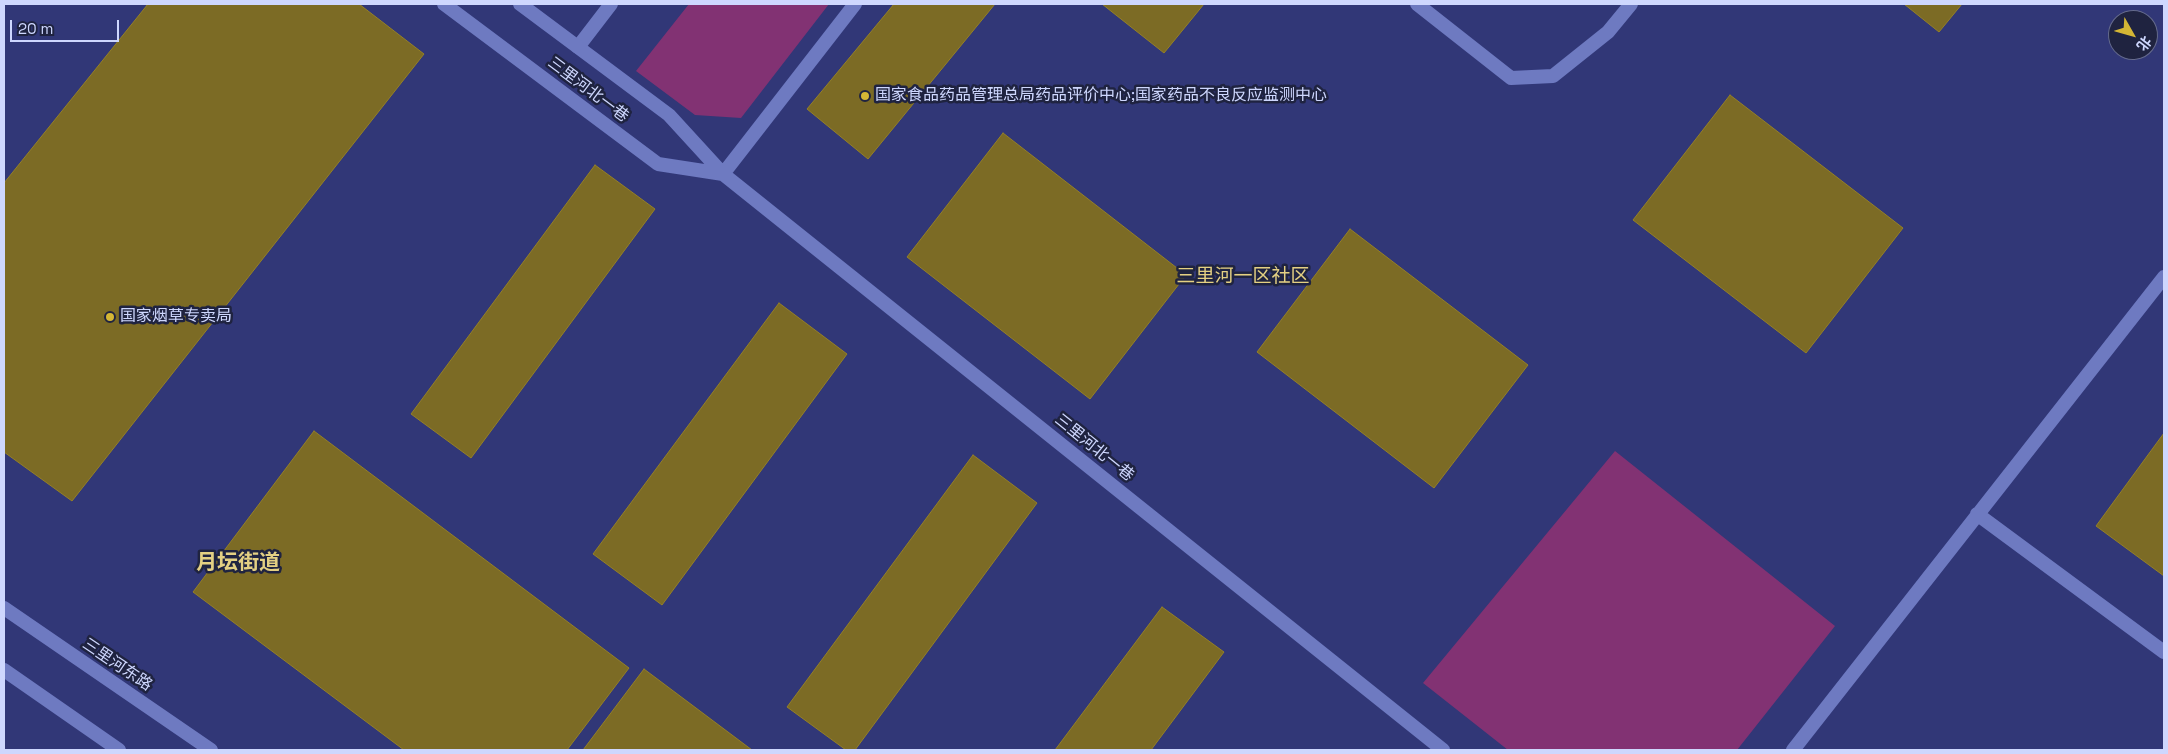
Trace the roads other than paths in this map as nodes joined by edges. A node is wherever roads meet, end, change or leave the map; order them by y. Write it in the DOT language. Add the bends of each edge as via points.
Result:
graph roads {
  1 [pos="444,4"];
  2 [pos="520,4"];
  3 [pos="611,4"];
  4 [pos="855,4"];
  5 [pos="1417,4"];
  6 [pos="1631,4"];
  7 [pos="578,47"];
  8 [pos="723,174"];
  9 [pos="2164,277"];
  10 [pos="1977,514"];
  11 [pos="4,608"];
  12 [pos="2164,652"];
  13 [pos="4,670"];
  14 [pos="119,750"];
  15 [pos="211,750"];
  16 [pos="1443,750"];
  17 [pos="1793,750"];
  1 -- 8 [label="street, 三里河北一巷" via="658,164"];
  2 -- 7 [label="street, 三里河北一巷"];
  3 -- 7 [label="street"];
  4 -- 8 [label="street"];
  5 -- 6 [label="street" via="1511,78 1553,76 1608,32"];
  7 -- 8 [label="street, 三里河北一巷" via="669,115"];
  8 -- 16 [label="street, 三里河北一巷"];
  9 -- 10 [label="street"];
  10 -- 12 [label="street"];
  10 -- 17 [label="street"];
  11 -- 15 [label="street, 三里河东路"];
  13 -- 14 [label="street"];
}
